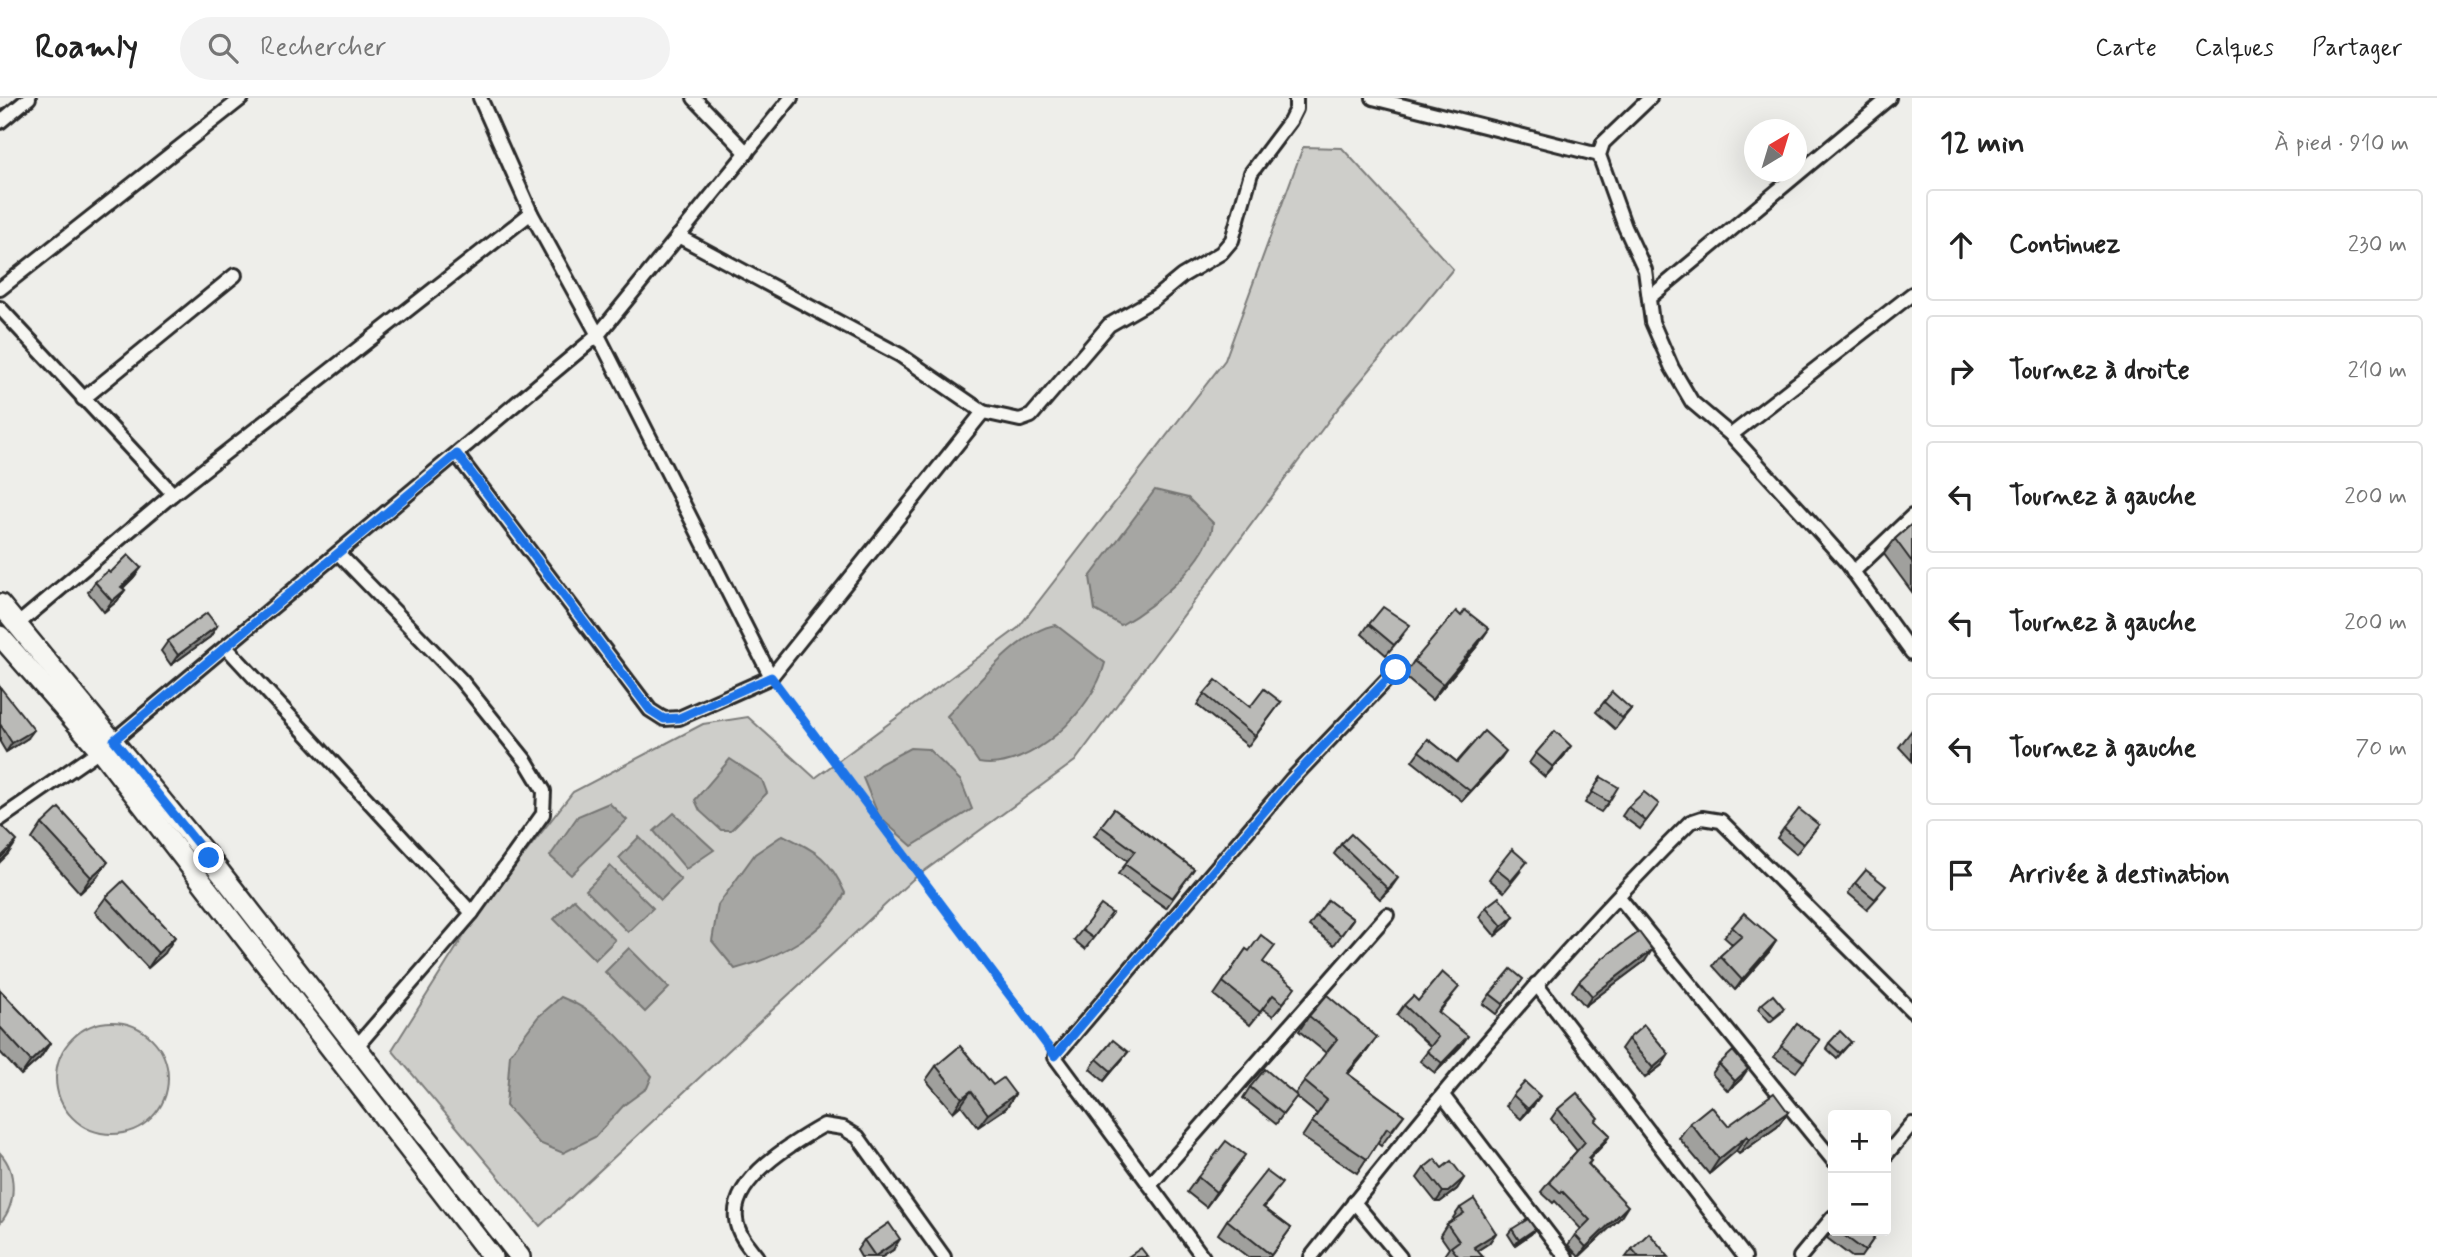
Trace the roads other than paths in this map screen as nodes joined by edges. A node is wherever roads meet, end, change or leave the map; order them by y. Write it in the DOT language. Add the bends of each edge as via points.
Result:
graph roads {
  1 [pos="29,98"];
  2 [pos="242,98"];
  3 [pos="480,98"];
  4 [pos="694,98"];
  5 [pos="791,98"];
  6 [pos="1296,98"];
  7 [pos="1373,98"];
  8 [pos="1650,98"];
  9 [pos="1889,98"];
  10 [pos="0,122"];
  11 [pos="747,153"];
  12 [pos="1599,155"];
  13 [pos="531,214"];
  14 [pos="678,236"];
  15 [pos="235,275"];
  16 [pos="0,289"];
  17 [pos="1912,294"];
  18 [pos="1649,298"];
  19 [pos="0,309"];
  20 [pos="598,335"];
  21 [pos="83,399"];
  22 [pos="983,412"];
  23 [pos="1731,435"];
  24 [pos="457,454"];
  25 [pos="173,494"];
  26 [pos="1912,516"];
  27 [pos="338,553"];
  28 [pos="1853,572"];
  29 [pos="0,604"];
  30 [pos="18,624"];
  31 [pos="0,636"];
  32 [pos="226,647"];
  33 [pos="1912,653"];
  34 [pos="1396,670"];
  35 [pos="771,677"];
  36 [pos="107,745"];
  37 [pos="0,818"];
  38 [pos="1619,897"];
  39 [pos="472,913"];
  40 [pos="1387,915"];
  41 [pos="1536,984"];
  42 [pos="1912,1011"];
  43 [pos="358,1046"];
  44 [pos="1444,1097"];
  45 [pos="1912,1124"];
  46 [pos="1891,1149"];
  47 [pos="1828,1154"];
  48 [pos="1150,1185"];
  49 [pos="1354,1202"];
  50 [pos="1828,1223"];
  51 [pos="492,1257"];
  52 [pos="520,1257"];
  53 [pos="757,1257"];
  54 [pos="944,1257"];
  55 [pos="1203,1257"];
  56 [pos="1311,1257"];
  57 [pos="1400,1257"];
  58 [pos="1566,1257"];
  59 [pos="1745,1257"];
  60 [pos="1800,1257"];
  1 -- 10 [label="street"];
  2 -- 16 [label="street"];
  3 -- 13 [label="street"];
  4 -- 11 [label="street"];
  5 -- 11 [label="street"];
  6 -- 22 [label="street" via="1290,121 1251,173 1232,240 1221,253 1109,325 1031,416 1020,420"];
  7 -- 12 [label="street"];
  8 -- 12 [label="street" via="1603,143"];
  9 -- 18 [label="street"];
  11 -- 14 [label="street"];
  12 -- 18 [label="street" via="1645,270"];
  13 -- 20 [label="street"];
  13 -- 25 [label="street"];
  14 -- 20 [label="street"];
  14 -- 22 [label="street" via="900,355"];
  15 -- 21 [label="street"];
  17 -- 23 [label="street"];
  18 -- 23 [label="street" via="1657,333 1692,402"];
  19 -- 21 [label="street"];
  20 -- 24 [label="street"];
  20 -- 35 [label="street"];
  21 -- 25 [label="street"];
  22 -- 35 [label="street"];
  23 -- 28 [label="street"];
  24 -- 27 [label="street"];
  24 -- 35 [label="street" via="650,710 664,719 679,718"];
  25 -- 30 [label="street"];
  26 -- 28 [label="street"];
  27 -- 32 [label="street"];
  27 -- 39 [label="street" via="461,680 526,761 544,791 542,814"];
  28 -- 33 [label="street"];
  29 -- 30 [label="main road"];
  30 -- 36 [label="main road"];
  31 -- 36 [label="main road"];
  32 -- 36 [label="street"];
  32 -- 39 [label="street"];
  34 -- 48 [label="street" via="1291,780 1055,1056"];
  36 -- 37 [label="street"];
  36 -- 43 [label="main road"];
  36 -- 51 [label="main road"];
  38 -- 41 [label="street"];
  38 -- 42 [label="street" via="1690,822 1702,818 1721,821"];
  38 -- 47 [label="street"];
  39 -- 43 [label="street"];
  40 -- 48 [label="street"];
  41 -- 44 [label="street" via="1488,1037"];
  41 -- 59 [label="street"];
  43 -- 52 [label="main road"];
  44 -- 49 [label="street"];
  44 -- 58 [label="street"];
  45 -- 46 [label="street"];
  48 -- 55 [label="street"];
  49 -- 56 [label="street"];
  49 -- 57 [label="street"];
  50 -- 60 [label="street"];
  53 -- 54 [label="street" via="735,1221 738,1198 758,1170 824,1125 858,1137"];
}
